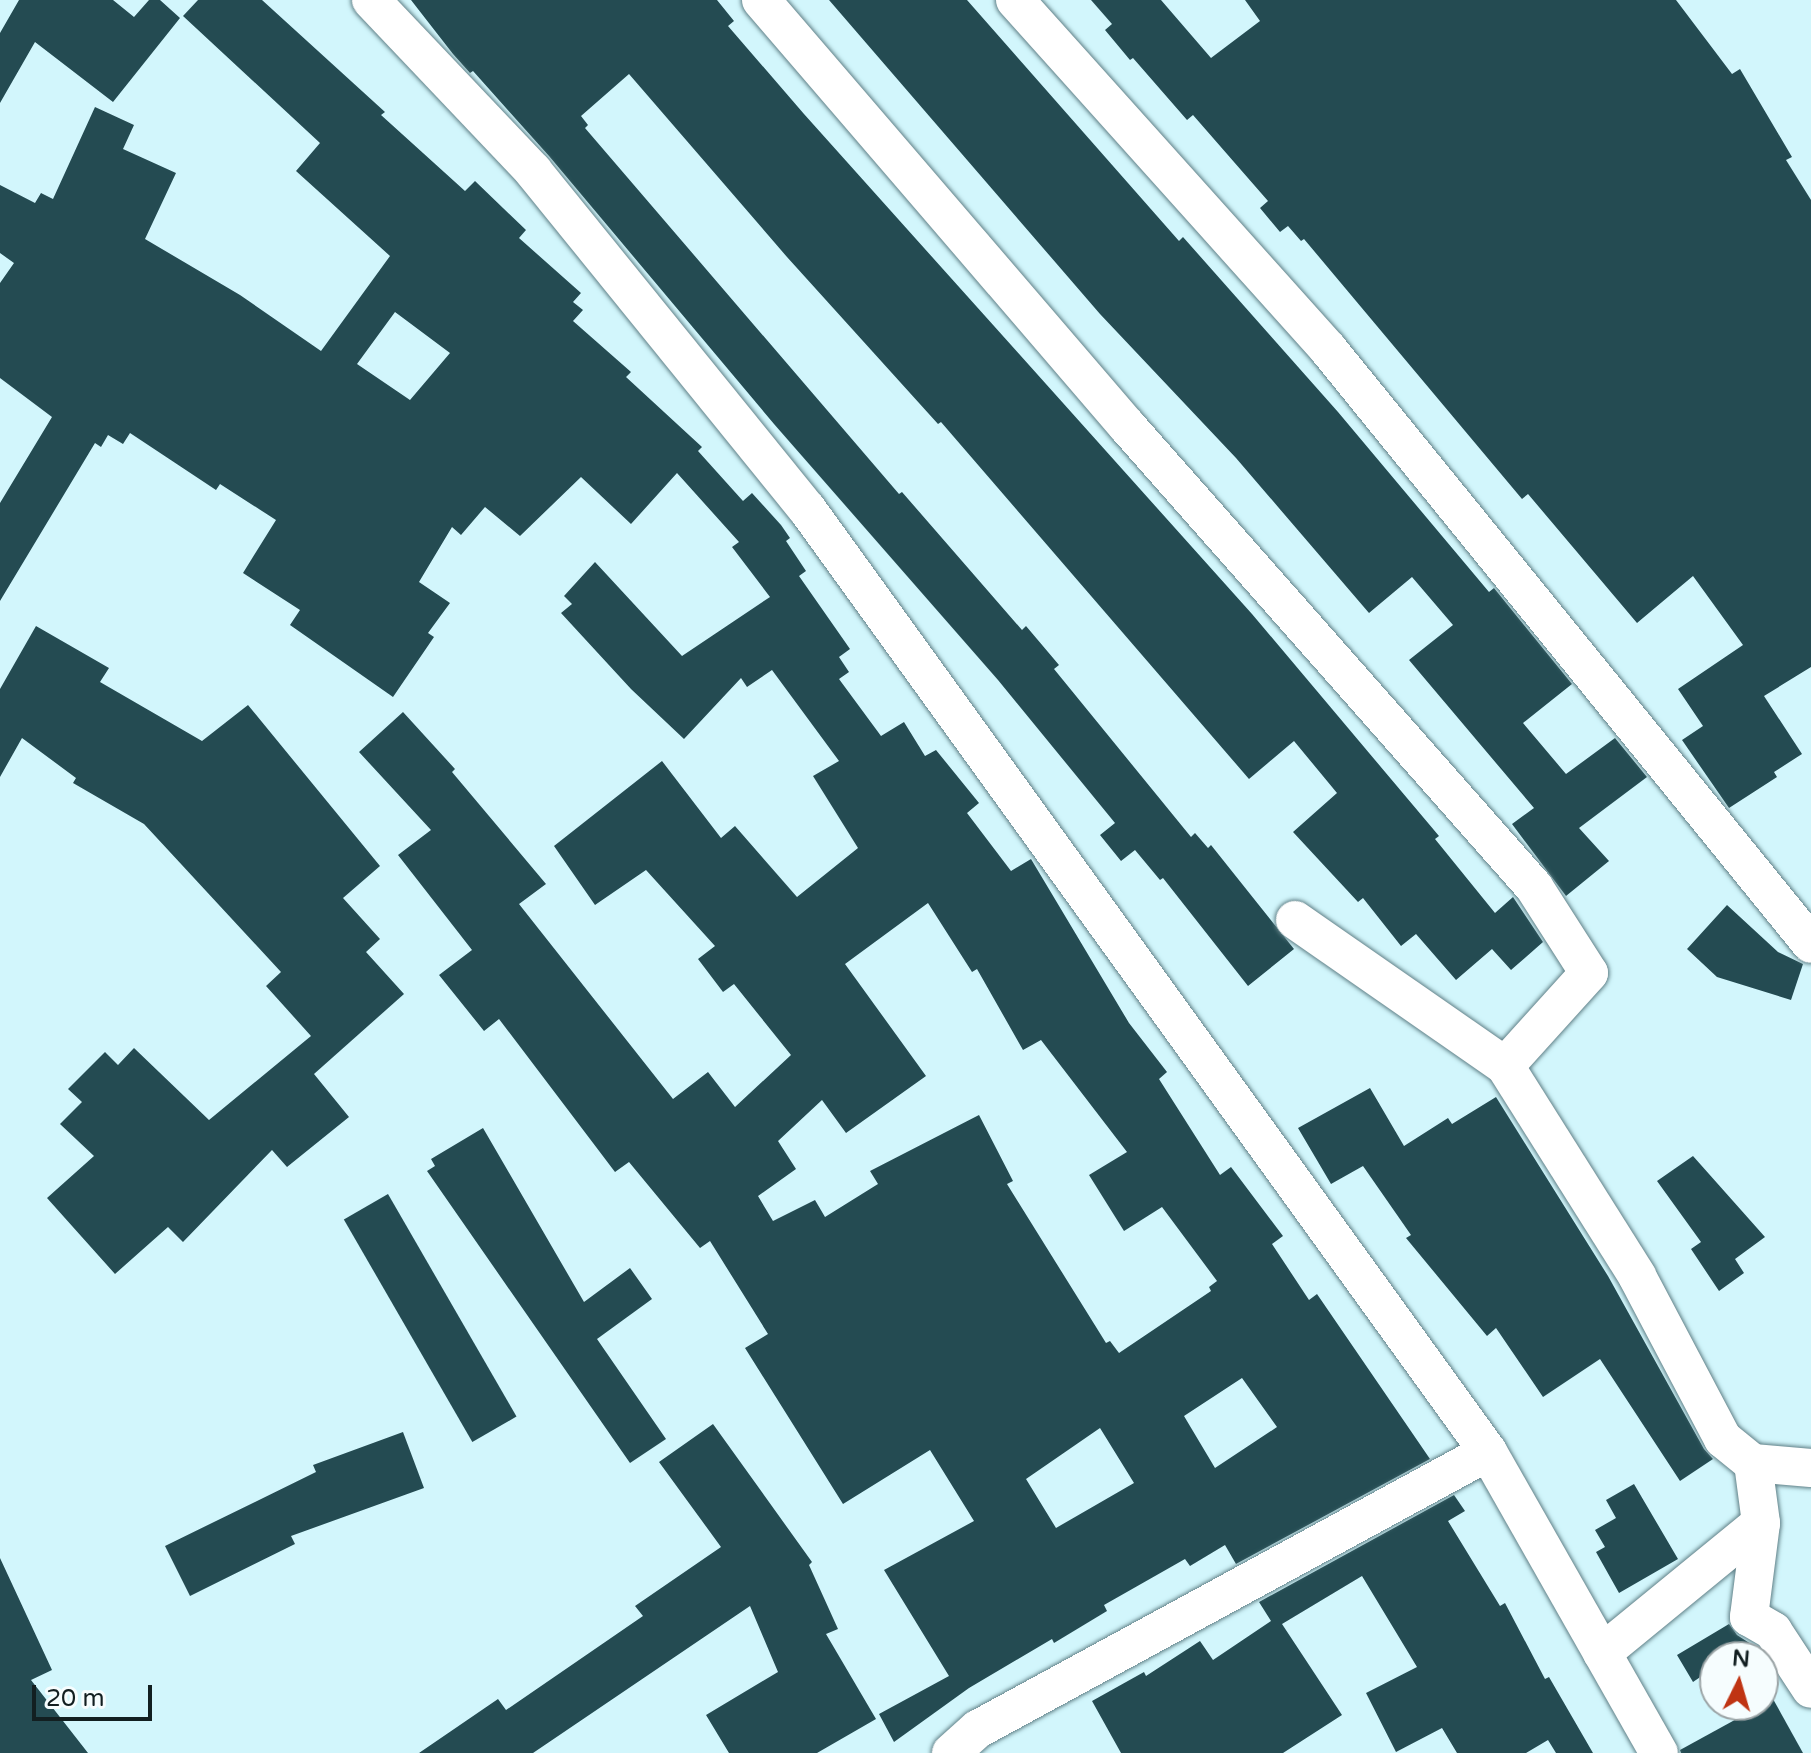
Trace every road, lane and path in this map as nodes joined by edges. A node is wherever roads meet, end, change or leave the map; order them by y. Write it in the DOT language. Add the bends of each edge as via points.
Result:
graph roads {
  1 [pos="371,0"];
  2 [pos="761,0"];
  3 [pos="1015,0"];
  4 [pos="1295,920"];
  5 [pos="1811,944"];
  6 [pos="1505,1066"];
  7 [pos="1488,1452"];
  8 [pos="1753,1463"];
  9 [pos="1811,1468"];
  10 [pos="1761,1523"];
  11 [pos="1602,1653"];
  12 [pos="1811,1689"];
  13 [pos="970,1745"];
  14 [pos="1659,1753"];
  1 -- 7 [label="street" via="533,171 807,509"];
  2 -- 6 [label="street" via="1534,887 1589,973"];
  3 -- 5 [label="street" via="1328,349"];
  4 -- 6 [label="street"];
  6 -- 8 [label="street" via="1637,1276 1723,1439"];
  7 -- 11 [label="street"];
  7 -- 13 [label="street"];
  8 -- 9 [label="street"];
  8 -- 10 [label="street"];
  10 -- 11 [label="street"];
  10 -- 12 [label="street" via="1749,1617 1773,1631"];
  11 -- 14 [label="street"];
}
